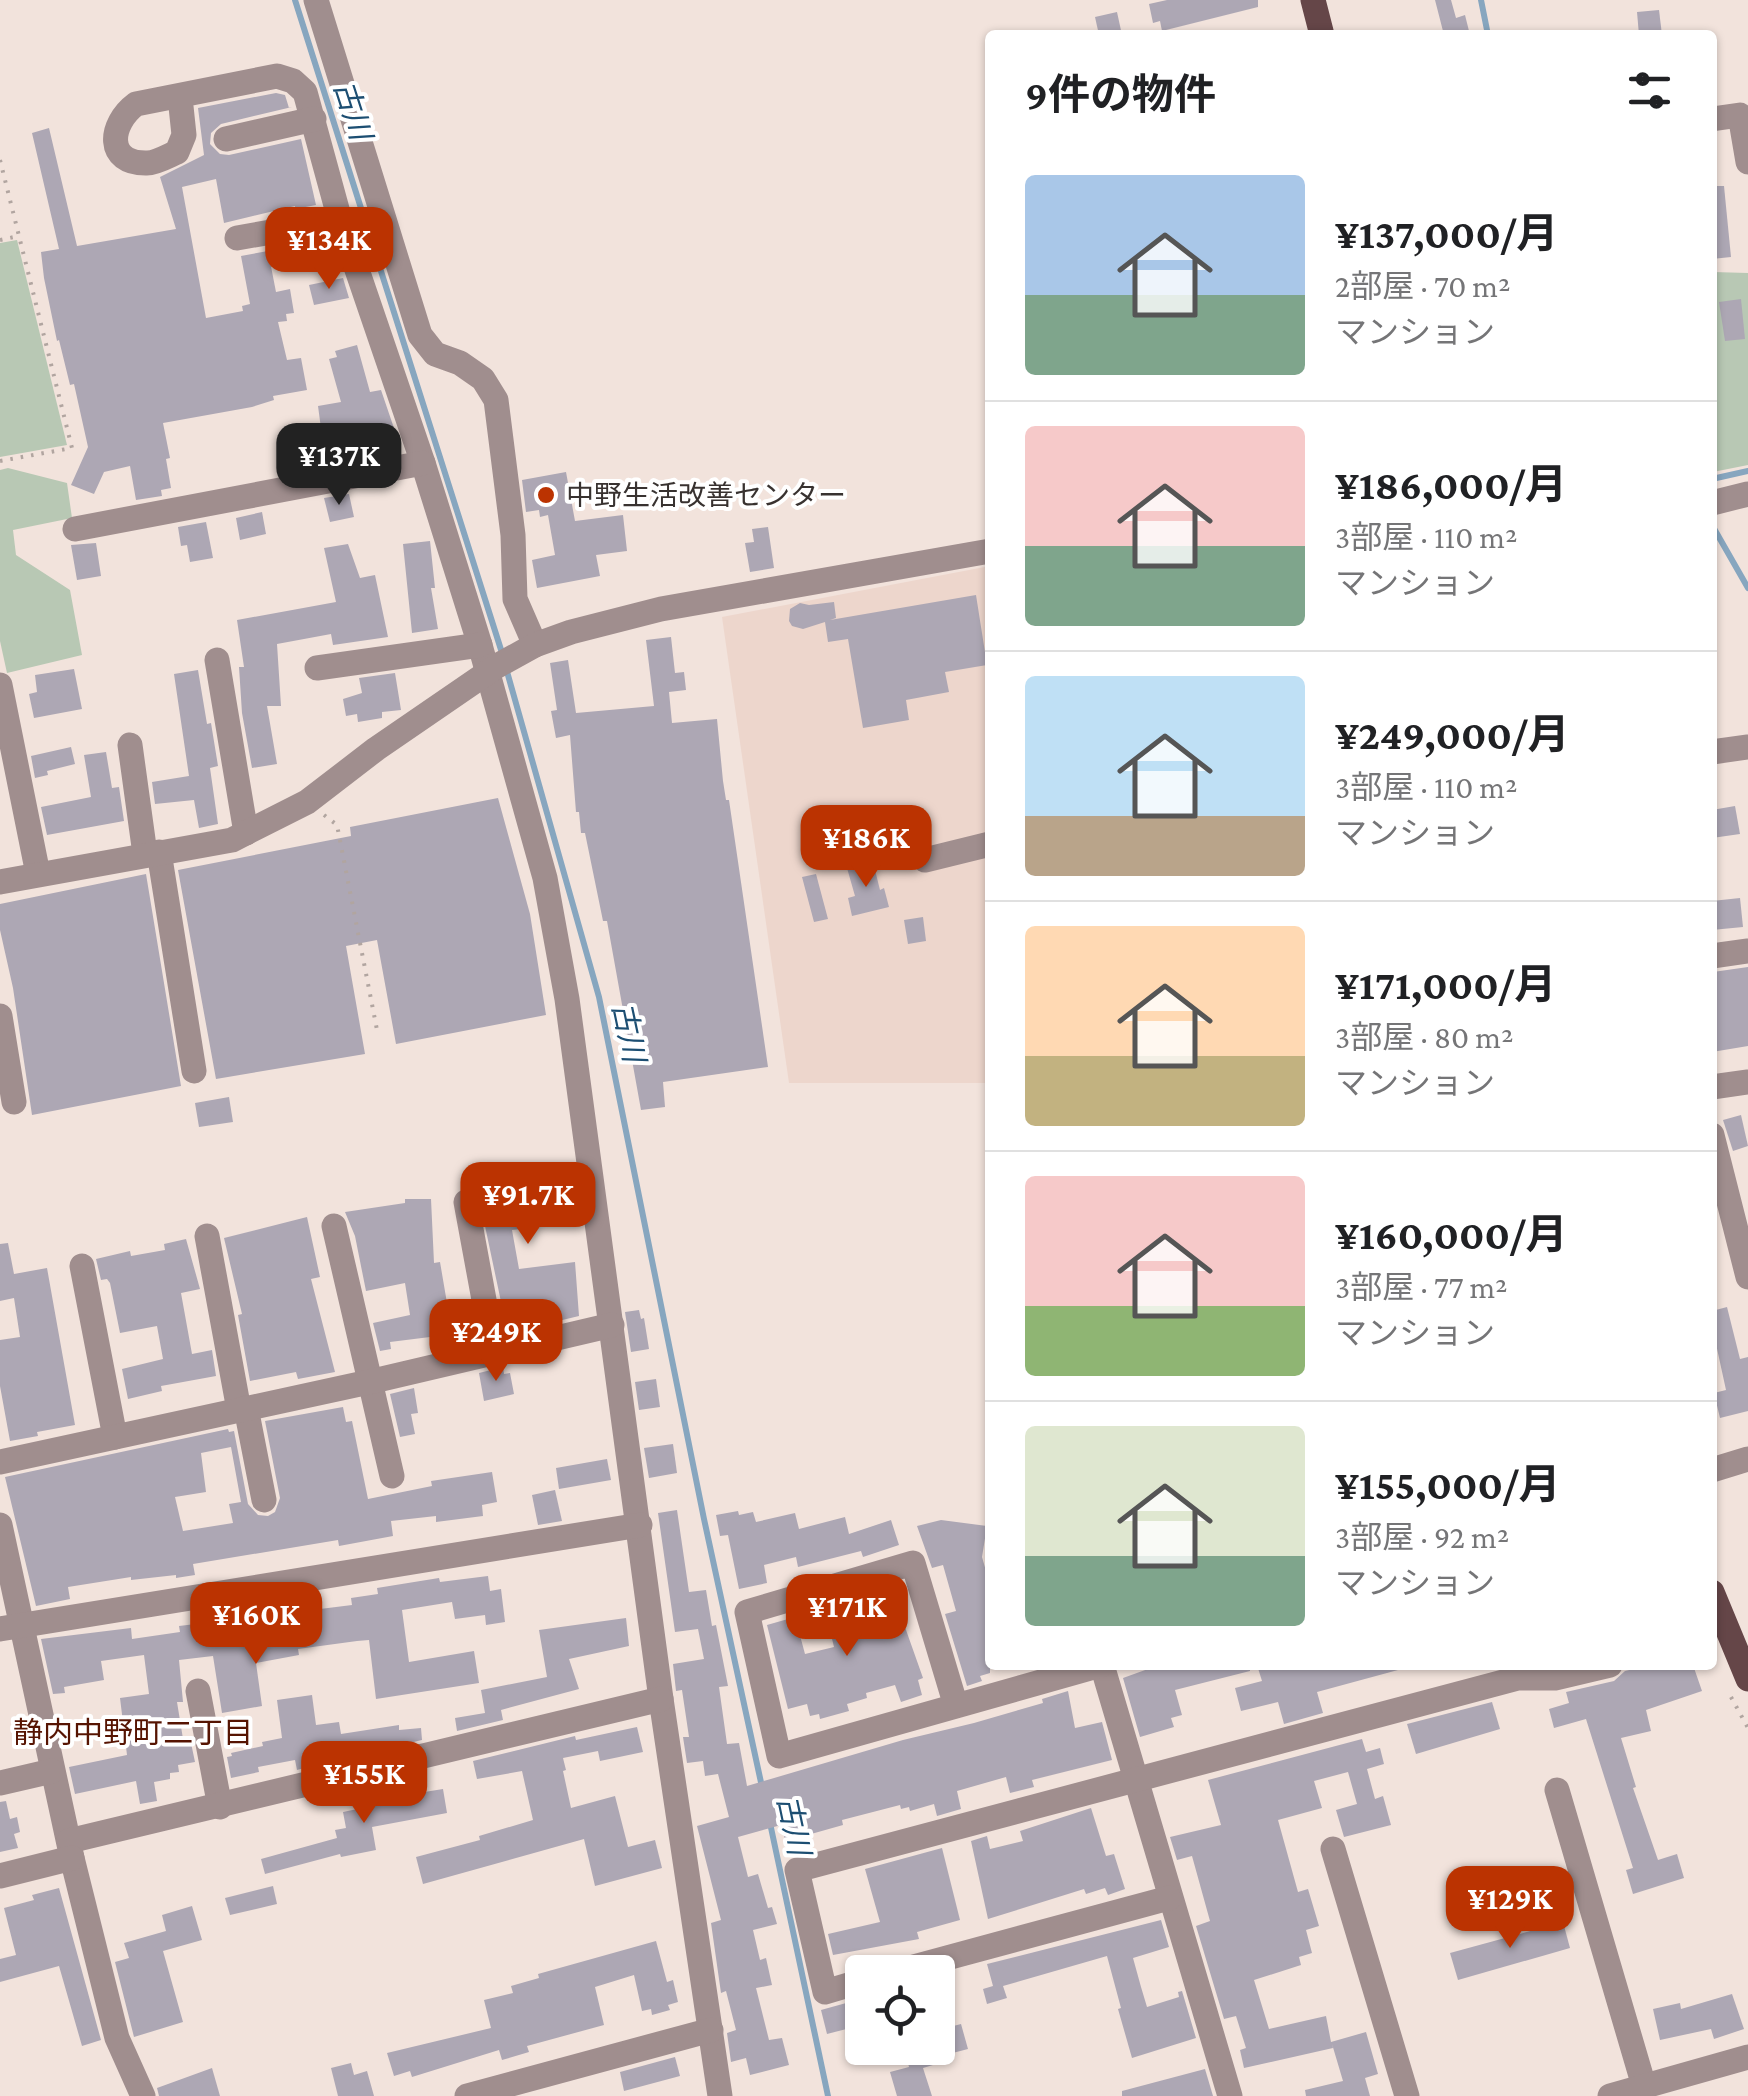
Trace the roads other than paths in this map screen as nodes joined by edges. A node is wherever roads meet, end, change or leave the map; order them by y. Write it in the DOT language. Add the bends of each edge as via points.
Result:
graph roads {
  1 [pos="316,0"];
  2 [pos="1313,0"];
  3 [pos="1321,30"];
  4 [pos="180,97"];
  5 [pos="1717,117"];
  6 [pos="314,119"];
  7 [pos="226,139"];
  8 [pos="1748,162"];
  9 [pos="340,220"];
  10 [pos="237,238"];
  11 [pos="424,463"];
  12 [pos="1748,494"];
  13 [pos="1717,501"];
  14 [pos="75,529"];
  15 [pos="985,552"];
  16 [pos="480,645"];
  17 [pos="524,651"];
  18 [pos="217,660"];
  19 [pos="318,668"];
  20 [pos="486,674"];
  21 [pos="0,685"];
  22 [pos="130,744"];
  23 [pos="1748,746"];
  24 [pos="1717,751"];
  25 [pos="246,834"];
  26 [pos="985,845"];
  27 [pos="152,853"];
  28 [pos="925,860"];
  29 [pos="38,874"];
  30 [pos="0,882"];
  31 [pos="1748,951"];
  32 [pos="1717,955"];
  33 [pos="0,1016"];
  34 [pos="194,1071"];
  35 [pos="1748,1082"];
  36 [pos="1717,1086"];
  37 [pos="14,1102"];
  38 [pos="1717,1150"];
  39 [pos="466,1202"];
  40 [pos="334,1226"];
  41 [pos="1742,1226"];
  42 [pos="207,1236"];
  43 [pos="82,1266"];
  44 [pos="1748,1277"];
  45 [pos="612,1325"];
  46 [pos="494,1354"];
  47 [pos="369,1382"];
  48 [pos="243,1409"];
  49 [pos="115,1437"];
  50 [pos="1748,1460"];
  51 [pos="0,1462"];
  52 [pos="1717,1469"];
  53 [pos="392,1476"];
  54 [pos="264,1500"];
  55 [pos="0,1525"];
  56 [pos="640,1525"];
  57 [pos="11,1628"];
  58 [pos="1720,1638"];
  59 [pos="1084,1670"];
  60 [pos="1103,1670"];
  61 [pos="1589,1670"];
  62 [pos="1748,1679"];
  63 [pos="198,1691"];
  64 [pos="661,1698"];
  65 [pos="956,1706"];
  66 [pos="52,1771"];
  67 [pos="1136,1781"];
  68 [pos="0,1783"];
  69 [pos="1558,1790"];
  70 [pos="220,1806"];
  71 [pos="1333,1849"];
  72 [pos="70,1850"];
  73 [pos="0,1876"];
  74 [pos="1168,1898"];
  75 [pos="955,1956"];
  76 [pos="845,1987"];
  77 [pos="710,2030"];
  78 [pos="1748,2057"];
  79 [pos="1644,2086"];
  80 [pos="143,2096"];
  81 [pos="467,2096"];
  82 [pos="720,2096"];
  83 [pos="1230,2096"];
  84 [pos="1407,2096"];
  85 [pos="1610,2096"];
  1 -- 17 [label="street" via="420,335 435,354 483,380 496,400"];
  2 -- 3 [label="main road"];
  4 -- 6 [label="street" via="277,76 305,92"];
  5 -- 8 [label="street" via="1740,114"];
  6 -- 7 [label="street"];
  6 -- 9 [label="street"];
  9 -- 10 [label="street"];
  9 -- 11 [label="street"];
  11 -- 14 [label="street"];
  11 -- 16 [label="street"];
  12 -- 13 [label="street"];
  15 -- 17 [label="street" via="660,610"];
  16 -- 19 [label="street"];
  16 -- 20 [label="street"];
  17 -- 20 [label="street"];
  18 -- 25 [label="street"];
  20 -- 25 [label="street" via="306,802"];
  20 -- 45 [label="street" via="545,878"];
  21 -- 29 [label="street"];
  22 -- 27 [label="street"];
  23 -- 24 [label="street"];
  25 -- 27 [label="street"];
  26 -- 28 [label="street"];
  27 -- 29 [label="street"];
  27 -- 34 [label="street"];
  29 -- 30 [label="street"];
  31 -- 32 [label="street"];
  33 -- 37 [label="street"];
  35 -- 36 [label="street"];
  38 -- 41 [label="street"];
  39 -- 46 [label="street"];
  40 -- 47 [label="street"];
  41 -- 44 [label="street"];
  42 -- 48 [label="street"];
  43 -- 49 [label="street"];
  45 -- 46 [label="street"];
  45 -- 56 [label="street"];
  46 -- 47 [label="street"];
  47 -- 48 [label="street"];
  47 -- 53 [label="street"];
  48 -- 49 [label="street"];
  48 -- 54 [label="street"];
  49 -- 51 [label="street"];
  50 -- 52 [label="street"];
  55 -- 57 [label="street"];
  56 -- 57 [label="street"];
  56 -- 64 [label="street"];
  57 -- 66 [label="street"];
  58 -- 62 [label="main road"];
  59 -- 65 [label="street"];
  60 -- 67 [label="street"];
  61 -- 67 [label="street" via="1518,1678"];
  63 -- 70 [label="street"];
  64 -- 70 [label="street"];
  64 -- 77 [label="street"];
  65 -- 65 [label="street" via="913,1563 747,1612 779,1756"];
  66 -- 68 [label="street"];
  66 -- 72 [label="street"];
  67 -- 74 [label="street"];
  67 -- 76 [label="street" via="797,1870 825,1992"];
  69 -- 79 [label="street"];
  70 -- 72 [label="street"];
  71 -- 84 [label="street"];
  72 -- 73 [label="street"];
  72 -- 80 [label="street" via="117,2038"];
  74 -- 75 [label="street"];
  74 -- 83 [label="street"];
  77 -- 81 [label="street"];
  77 -- 82 [label="street"];
  78 -- 79 [label="street"];
  79 -- 85 [label="street"];
}
